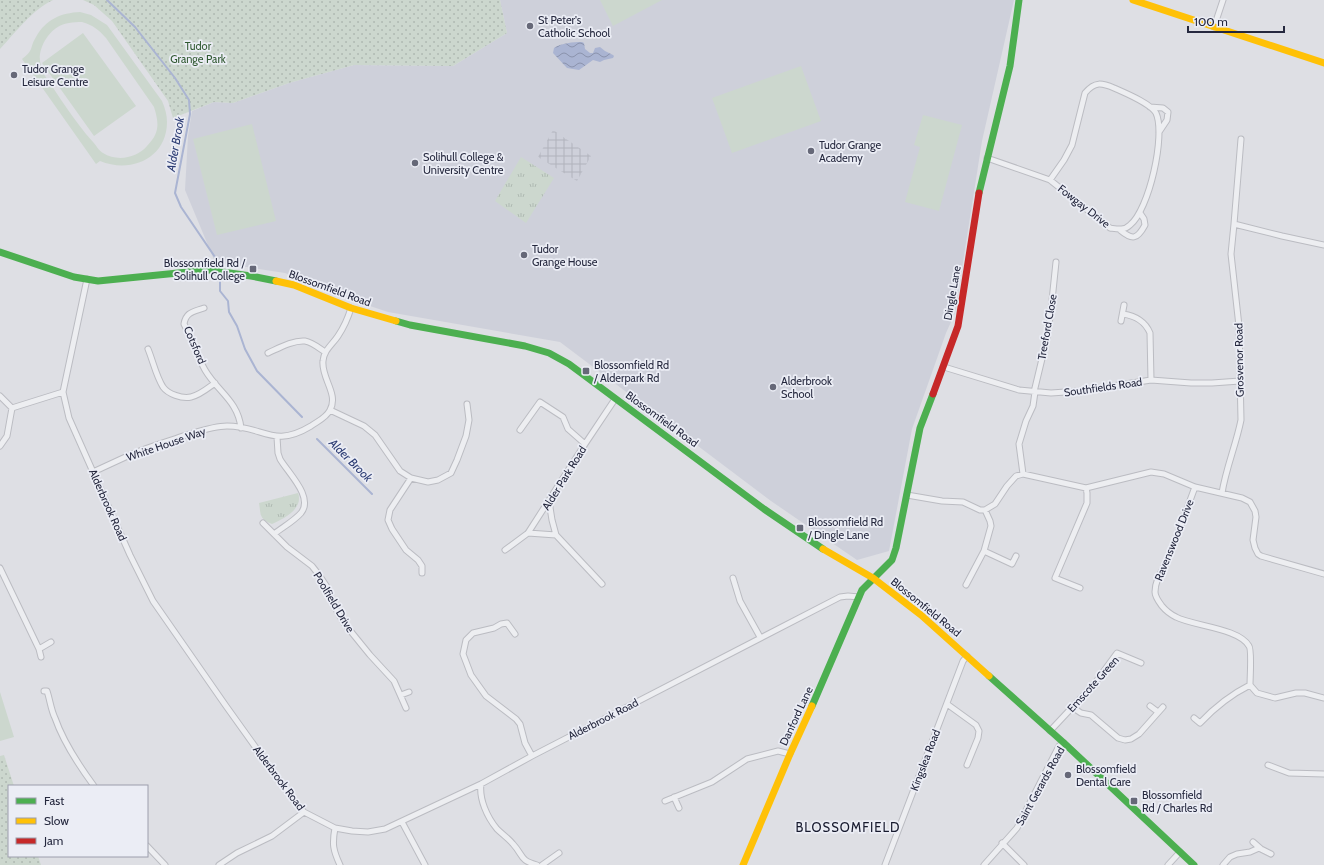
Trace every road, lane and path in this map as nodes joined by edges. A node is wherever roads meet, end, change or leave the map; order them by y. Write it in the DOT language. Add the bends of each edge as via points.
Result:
graph roads {
  1 [pos="1019,0"];
  2 [pos="1133,0"];
  3 [pos="1223,0"];
  4 [pos="1214,27"];
  5 [pos="1324,63"];
  6 [pos="1150,107"];
  7 [pos="1159,132"];
  8 [pos="1241,139"];
  9 [pos="987,158"];
  10 [pos="1050,180"];
  11 [pos="1140,213"];
  12 [pos="1234,224"];
  13 [pos="1120,230"];
  14 [pos="1324,245"];
  15 [pos="0,252"];
  16 [pos="1056,262"];
  17 [pos="87,279"];
  18 [pos="1124,305"];
  19 [pos="204,308"];
  20 [pos="351,308"];
  21 [pos="1123,314"];
  22 [pos="1121,321"];
  23 [pos="148,349"];
  24 [pos="325,352"];
  25 [pos="268,353"];
  26 [pos="944,367"];
  27 [pos="1151,380"];
  28 [pos="1240,381"];
  29 [pos="215,383"];
  30 [pos="63,392"];
  31 [pos="1034,392"];
  32 [pos="0,396"];
  33 [pos="615,399"];
  34 [pos="467,404"];
  35 [pos="12,408"];
  36 [pos="330,410"];
  37 [pos="241,428"];
  38 [pos="520,430"];
  39 [pos="277,437"];
  40 [pos="585,444"];
  41 [pos="0,446"];
  42 [pos="93,472"];
  43 [pos="1023,474"];
  44 [pos="411,478"];
  45 [pos="1195,487"];
  46 [pos="1086,488"];
  47 [pos="1222,494"];
  48 [pos="907,495"];
  49 [pos="549,501"];
  50 [pos="985,510"];
  51 [pos="263,522"];
  52 [pos="528,533"];
  53 [pos="274,534"];
  54 [pos="556,535"];
  55 [pos="505,550"];
  56 [pos="984,551"];
  57 [pos="1016,556"];
  58 [pos="0,568"];
  59 [pos="422,573"];
  60 [pos="1324,574"];
  61 [pos="732,578"];
  62 [pos="873,578"];
  63 [pos="602,584"];
  64 [pos="966,585"];
  65 [pos="1080,588"];
  66 [pos="859,597"];
  67 [pos="515,634"];
  68 [pos="760,637"];
  69 [pos="52,642"];
  70 [pos="39,649"];
  71 [pos="967,656"];
  72 [pos="41,657"];
  73 [pos="1141,663"];
  74 [pos="1250,685"];
  75 [pos="44,691"];
  76 [pos="409,692"];
  77 [pos="401,695"];
  78 [pos="1324,698"];
  79 [pos="947,704"];
  80 [pos="1150,706"];
  81 [pos="1163,706"];
  82 [pos="1072,707"];
  83 [pos="406,708"];
  84 [pos="1158,712"];
  85 [pos="1194,718"];
  86 [pos="1050,731"];
  87 [pos="1064,743"];
  88 [pos="790,754"];
  89 [pos="532,756"];
  90 [pos="967,765"];
  91 [pos="1268,765"];
  92 [pos="1324,774"];
  93 [pos="481,784"];
  94 [pos="93,785"];
  95 [pos="674,797"];
  96 [pos="665,801"];
  97 [pos="679,808"];
  98 [pos="304,812"];
  99 [pos="402,822"];
  100 [pos="335,828"];
  101 [pos="1252,842"];
  102 [pos="1002,843"];
  103 [pos="148,847"];
  104 [pos="1259,848"];
  105 [pos="1180,852"];
  106 [pos="559,853"];
  107 [pos="1271,854"];
  108 [pos="165,865"];
  109 [pos="219,865"];
  110 [pos="340,865"];
  111 [pos="424,865"];
  112 [pos="537,865"];
  113 [pos="542,865"];
  114 [pos="743,865"];
  115 [pos="885,865"];
  116 [pos="984,865"];
  117 [pos="1024,865"];
  118 [pos="1168,865"];
  119 [pos="1194,865"];
  120 [pos="1223,865"];
  1 -- 9 [label="main road, Dingle Lane" via="1010,66"];
  2 -- 4 [label="main road"];
  3 -- 4 [label="street"];
  4 -- 5 [label="main road"];
  6 -- 7 [label="street, Fowgay Drive" via="1155,112"];
  6 -- 7 [label="street, Fowgay Drive" via="1164,108 1168,112 1167,120"];
  6 -- 10 [label="street, Fowgay Drive" via="1102,83 1089,88 1085,93 1072,145"];
  7 -- 11 [label="street, Fowgay Drive" via="1152,179"];
  8 -- 12 [label="street, Grosvenor Road"];
  9 -- 10 [label="street, Fowgay Drive"];
  9 -- 26 [label="main road, Dingle Lane" via="958,326"];
  10 -- 13 [label="street, Fowgay Drive" via="1110,228"];
  11 -- 13 [label="street, Fowgay Drive" via="1131,225"];
  11 -- 13 [label="street, Fowgay Drive" via="1145,225 1141,233 1135,237 1128,237"];
  12 -- 14 [label="street"];
  12 -- 28 [label="street, Grosvenor Road" via="1232,254 1239,326"];
  15 -- 17 [label="main road, Blossomfield Road"];
  16 -- 31 [label="street, Treeford Close" via="1047,338"];
  17 -- 20 [label="main road, Blossomfield Road" via="112,280 218,271 294,285"];
  17 -- 30 [label="street, Alderbrook Road"];
  18 -- 21 [label="street"];
  19 -- 29 [label="street, Cotsford" via="189,314 184,324 205,370"];
  20 -- 24 [label="street" via="346,323"];
  20 -- 33 [label="main road, Blossomfield Road" via="410,325 500,340 549,353 569,364"];
  21 -- 22 [label="street"];
  21 -- 27 [label="street" via="1140,319 1149,329"];
  23 -- 29 [label="street" via="164,388 170,392 180,397 192,397"];
  24 -- 25 [label="street" via="306,341 294,342"];
  24 -- 36 [label="street" via="322,367 332,397"];
  26 -- 31 [label="street, Southfields Road"];
  26 -- 48 [label="main road, Dingle Lane" via="920,428"];
  27 -- 28 [label="street, Southfields Road" via="1191,383"];
  27 -- 31 [label="street, Southfields Road" via="1065,393"];
  28 -- 47 [label="street, Grosvenor Road" via="1238,433"];
  29 -- 37 [label="street" via="236,408"];
  30 -- 35 [label="street"];
  30 -- 42 [label="street, Alderbrook Road" via="69,418"];
  31 -- 43 [label="street, Treeford Close" via="1033,406 1019,444"];
  32 -- 35 [label="street"];
  33 -- 40 [label="street, Alder Park Road"];
  33 -- 62 [label="main road, Blossomfield Road" via="764,509"];
  34 -- 44 [label="street" via="469,420 466,436 451,473 428,482"];
  35 -- 41 [label="street" via="7,436"];
  36 -- 39 [label="street, White House Way" via="320,420 297,434"];
  36 -- 44 [label="street" via="364,426 375,435 400,471"];
  37 -- 39 [label="street, White House Way"];
  37 -- 42 [label="street, White House Way" via="227,426 196,432 133,454"];
  38 -- 40 [label="street" via="540,402 563,417 568,429"];
  39 -- 53 [label="street" via="280,459 304,494 305,503 302,512"];
  40 -- 49 [label="street, Alder Park Road"];
  42 -- 98 [label="street, Alderbrook Road" via="153,601"];
  43 -- 46 [label="street"];
  43 -- 50 [label="street" via="1016,476 995,504"];
  44 -- 59 [label="street" via="390,510 388,520 406,550 422,566"];
  45 -- 46 [label="street" via="1164,474 1151,472"];
  45 -- 47 [label="street"];
  45 -- 74 [label="street, Ravenswood Drive" via="1157,580 1155,594 1159,603 1177,618 1235,635 1249,644"];
  46 -- 65 [label="street" via="1087,503 1054,578"];
  47 -- 60 [label="street" via="1242,498 1253,505 1256,517 1253,540 1258,554"];
  48 -- 50 [label="street" via="962,502"];
  48 -- 62 [label="main road, Dingle Lane" via="892,560"];
  49 -- 52 [label="street, Alder Park Road"];
  49 -- 54 [label="street"];
  50 -- 56 [label="street" via="990,526"];
  51 -- 53 [label="street, Poolfield Drive"];
  52 -- 54 [label="street"];
  52 -- 55 [label="street, Alder Park Road"];
  53 -- 77 [label="street, Poolfield Drive" via="312,566 327,587 344,623 394,681"];
  54 -- 63 [label="street"];
  56 -- 57 [label="street" via="1012,564"];
  56 -- 64 [label="street"];
  58 -- 70 [label="street"];
  61 -- 68 [label="street" via="740,601"];
  62 -- 66 [label="main road, Danford Lane"];
  62 -- 71 [label="main road, Blossomfield Road" via="921,615"];
  66 -- 68 [label="street, Alderbrook Road" via="840,597"];
  66 -- 88 [label="main road, Danford Lane" via="824,682"];
  67 -- 89 [label="street" via="507,623 473,633 466,640 463,654 471,675 486,696 520,724"];
  68 -- 89 [label="street, Alderbrook Road"];
  69 -- 70 [label="street"];
  70 -- 72 [label="street"];
  71 -- 79 [label="street, Kingslea Road"];
  71 -- 86 [label="main road, Blossomfield Road"];
  73 -- 82 [label="street, Emscote Green" via="1117,653 1096,683"];
  74 -- 78 [label="street" via="1257,693 1275,698 1305,693"];
  74 -- 85 [label="street" via="1231,695 1200,723"];
  75 -- 94 [label="street" via="47,691 55,718 69,747"];
  76 -- 77 [label="street"];
  77 -- 83 [label="street, Poolfield Drive"];
  79 -- 90 [label="street" via="976,725 979,731"];
  79 -- 115 [label="street, Kingslea Road"];
  80 -- 84 [label="street"];
  81 -- 84 [label="street"];
  82 -- 84 [label="street" via="1081,713 1091,715 1118,738 1125,740 1139,734"];
  82 -- 86 [label="street, Emscote Green"];
  86 -- 87 [label="main road, Blossomfield Road"];
  87 -- 102 [label="street, Saint Gerards Road" via="1059,746 1017,828"];
  87 -- 105 [label="main road, Blossomfield Road"];
  88 -- 95 [label="street" via="778,750 747,759 712,782"];
  88 -- 114 [label="main road, Danford Lane"];
  89 -- 93 [label="street, Alderbrook Road"];
  91 -- 92 [label="street" via="1289,773"];
  93 -- 99 [label="street, Alderbrook Road"];
  93 -- 112 [label="street" via="481,800 493,823 513,843 522,858"];
  95 -- 96 [label="street"];
  95 -- 97 [label="street"];
  98 -- 100 [label="street, Alderbrook Road"];
  98 -- 109 [label="street" via="272,836"];
  99 -- 100 [label="street, Alderbrook Road" via="368,832"];
  99 -- 111 [label="street"];
  100 -- 110 [label="street" via="333,841"];
  101 -- 104 [label="street"];
  102 -- 116 [label="street, Saint Gerards Road"];
  102 -- 117 [label="street"];
  103 -- 108 [label="street"];
  104 -- 107 [label="street"];
  104 -- 120 [label="street" via="1230,857"];
  105 -- 118 [label="street"];
  105 -- 119 [label="main road, Blossomfield Road"];
  106 -- 113 [label="street"];
}
